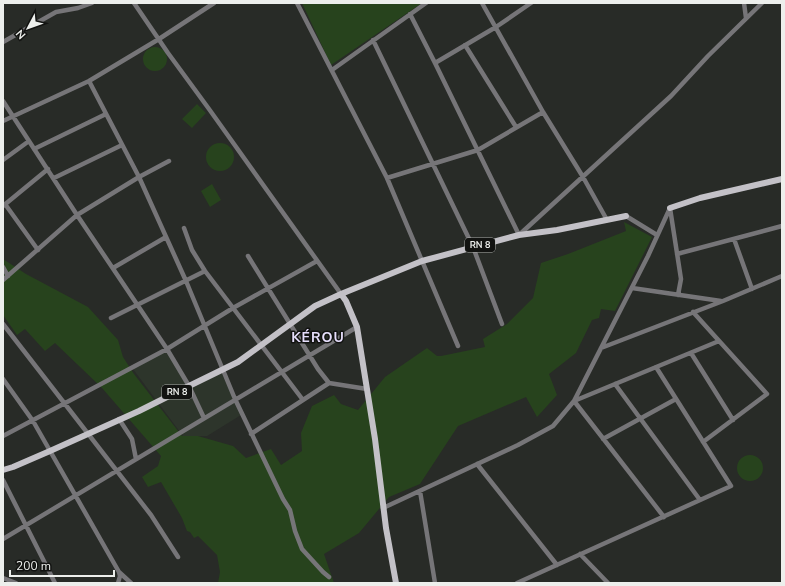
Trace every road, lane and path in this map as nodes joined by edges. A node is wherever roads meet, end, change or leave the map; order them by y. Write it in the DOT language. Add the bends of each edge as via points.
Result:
graph roads {
  1 [pos="92,3"];
  2 [pos="134,3"];
  3 [pos="214,3"];
  4 [pos="297,3"];
  5 [pos="426,3"];
  6 [pos="482,3"];
  7 [pos="531,3"];
  8 [pos="744,3"];
  9 [pos="762,3"];
  10 [pos="410,14"];
  11 [pos="746,18"];
  12 [pos="496,27"];
  13 [pos="159,39"];
  14 [pos="373,40"];
  15 [pos="3,42"];
  16 [pos="465,45"];
  17 [pos="435,63"];
  18 [pos="332,70"];
  19 [pos="89,81"];
  20 [pos="3,101"];
  21 [pos="543,112"];
  22 [pos="106,114"];
  23 [pos="13,117"];
  24 [pos="3,122"];
  25 [pos="516,127"];
  26 [pos="29,141"];
  27 [pos="122,145"];
  28 [pos="34,149"];
  29 [pos="478,150"];
  30 [pos="3,160"];
  31 [pos="169,161"];
  32 [pos="433,163"];
  33 [pos="48,169"];
  34 [pos="139,177"];
  35 [pos="583,177"];
  36 [pos="54,178"];
  37 [pos="388,178"];
  38 [pos="782,179"];
  39 [pos="4,205"];
  40 [pos="670,208"];
  41 [pos="77,215"];
  42 [pos="626,216"];
  43 [pos="607,220"];
  44 [pos="782,226"];
  45 [pos="184,228"];
  46 [pos="519,235"];
  47 [pos="657,235"];
  48 [pos="166,237"];
  49 [pos="734,239"];
  50 [pos="473,247"];
  51 [pos="38,250"];
  52 [pos="677,254"];
  53 [pos="248,256"];
  54 [pos="317,261"];
  55 [pos="422,261"];
  56 [pos="3,267"];
  57 [pos="113,268"];
  58 [pos="205,271"];
  59 [pos="8,276"];
  60 [pos="782,276"];
  61 [pos="3,280"];
  62 [pos="186,281"];
  63 [pos="632,288"];
  64 [pos="268,289"];
  65 [pos="752,289"];
  66 [pos="341,294"];
  67 [pos="678,295"];
  68 [pos="723,301"];
  69 [pos="137,305"];
  70 [pos="234,308"];
  71 [pos="693,312"];
  72 [pos="111,318"];
  73 [pos="3,324"];
  74 [pos="291,324"];
  75 [pos="502,324"];
  76 [pos="205,326"];
  77 [pos="357,327"];
  78 [pos="719,341"];
  79 [pos="261,345"];
  80 [pos="458,346"];
  81 [pos="601,348"];
  82 [pos="167,349"];
  83 [pos="690,353"];
  84 [pos="310,355"];
  85 [pos="656,367"];
  86 [pos="222,369"];
  87 [pos="281,372"];
  88 [pos="3,379"];
  89 [pos="329,383"];
  90 [pos="615,384"];
  91 [pos="189,386"];
  92 [pos="367,390"];
  93 [pos="235,399"];
  94 [pos="676,399"];
  95 [pos="303,400"];
  96 [pos="574,401"];
  97 [pos="65,404"];
  98 [pos="204,418"];
  99 [pos="640,418"];
  100 [pos="119,419"];
  101 [pos="733,420"];
  102 [pos="33,421"];
  103 [pos="88,433"];
  104 [pos="251,434"];
  105 [pos="3,436"];
  106 [pos="603,439"];
  107 [pos="703,442"];
  108 [pos="50,451"];
  109 [pos="136,459"];
  110 [pos="477,464"];
  111 [pos="3,470"];
  112 [pos="116,471"];
  113 [pos="3,480"];
  114 [pos="420,491"];
  115 [pos="76,496"];
  116 [pos="700,500"];
  117 [pos="383,508"];
  118 [pos="664,517"];
  119 [pos="27,525"];
  120 [pos="3,539"];
  121 [pos="580,554"];
  122 [pos="178,557"];
  123 [pos="556,565"];
  124 [pos="119,572"];
  125 [pos="329,577"];
  126 [pos="3,578"];
  127 [pos="16,583"];
  128 [pos="55,583"];
  129 [pos="118,583"];
  130 [pos="131,583"];
  131 [pos="396,583"];
  132 [pos="435,583"];
  133 [pos="517,583"];
  134 [pos="608,583"];
  1 -- 15 [label="street" via="56,12"];
  2 -- 13 [label="street"];
  3 -- 13 [label="street"];
  4 -- 18 [label="street"];
  5 -- 10 [label="street"];
  6 -- 12 [label="street"];
  7 -- 12 [label="street"];
  8 -- 11 [label="street"];
  9 -- 11 [label="street"];
  10 -- 14 [label="street"];
  10 -- 17 [label="street"];
  11 -- 35 [label="street" via="671,96"];
  12 -- 16 [label="street"];
  12 -- 21 [label="street"];
  13 -- 19 [label="street"];
  13 -- 54 [label="street"];
  14 -- 18 [label="street"];
  14 -- 32 [label="street"];
  16 -- 17 [label="street"];
  16 -- 25 [label="street"];
  17 -- 29 [label="street"];
  18 -- 37 [label="street"];
  19 -- 22 [label="street"];
  19 -- 23 [label="street"];
  20 -- 23 [label="street"];
  21 -- 25 [label="street"];
  21 -- 35 [label="street"];
  22 -- 27 [label="street"];
  22 -- 28 [label="street"];
  23 -- 24 [label="street"];
  23 -- 26 [label="street"];
  25 -- 29 [label="street"];
  26 -- 28 [label="street"];
  26 -- 30 [label="street"];
  27 -- 34 [label="street"];
  27 -- 36 [label="street"];
  28 -- 33 [label="street"];
  29 -- 32 [label="street"];
  29 -- 46 [label="street"];
  31 -- 34 [label="street"];
  32 -- 37 [label="street"];
  32 -- 50 [label="street"];
  33 -- 36 [label="street"];
  33 -- 39 [label="street"];
  34 -- 41 [label="street"];
  34 -- 48 [label="street"];
  35 -- 43 [label="street"];
  35 -- 46 [label="street"];
  36 -- 41 [label="street"];
  37 -- 55 [label="street"];
  38 -- 40 [label="main road" via="700,198"];
  39 -- 51 [label="street"];
  40 -- 47 [label="street"];
  40 -- 52 [label="street"];
  41 -- 51 [label="street"];
  41 -- 57 [label="street"];
  42 -- 43 [label="main road, RN 8"];
  42 -- 47 [label="street"];
  43 -- 46 [label="main road, RN 8"];
  44 -- 49 [label="street"];
  45 -- 58 [label="street" via="192,250"];
  46 -- 50 [label="main road, RN 8"];
  47 -- 63 [label="street"];
  48 -- 57 [label="street"];
  48 -- 62 [label="street"];
  49 -- 52 [label="street"];
  49 -- 65 [label="street"];
  50 -- 55 [label="main road, RN 8"];
  50 -- 75 [label="street"];
  51 -- 59 [label="street"];
  52 -- 67 [label="street" via="681,279"];
  53 -- 64 [label="street"];
  54 -- 64 [label="street"];
  54 -- 66 [label="street"];
  55 -- 66 [label="main road, RN 8"];
  55 -- 80 [label="street"];
  56 -- 59 [label="street"];
  57 -- 69 [label="street"];
  58 -- 62 [label="street"];
  58 -- 70 [label="street"];
  59 -- 61 [label="street"];
  60 -- 65 [label="street"];
  62 -- 69 [label="street"];
  62 -- 76 [label="street"];
  63 -- 67 [label="street"];
  63 -- 81 [label="street"];
  64 -- 70 [label="street"];
  64 -- 74 [label="street"];
  65 -- 68 [label="street"];
  66 -- 74 [label="main road, RN 8" via="315,306"];
  66 -- 77 [label="main road"];
  67 -- 68 [label="street"];
  68 -- 71 [label="street"];
  69 -- 72 [label="street"];
  69 -- 82 [label="street"];
  70 -- 76 [label="street"];
  70 -- 79 [label="street"];
  71 -- 78 [label="street"];
  71 -- 81 [label="street"];
  73 -- 97 [label="street"];
  74 -- 79 [label="main road, RN 8"];
  74 -- 84 [label="street"];
  76 -- 82 [label="street"];
  76 -- 86 [label="street"];
  77 -- 84 [label="street"];
  77 -- 92 [label="main road"];
  78 -- 83 [label="street"];
  78 -- 101 [label="street" via="767,394"];
  79 -- 86 [label="main road, RN 8" via="238,362"];
  79 -- 87 [label="street"];
  81 -- 96 [label="street"];
  82 -- 91 [label="street"];
  82 -- 97 [label="street"];
  83 -- 85 [label="street"];
  83 -- 101 [label="street"];
  84 -- 87 [label="street"];
  84 -- 89 [label="street"];
  85 -- 90 [label="street"];
  85 -- 94 [label="street"];
  86 -- 91 [label="main road, RN 8"];
  86 -- 93 [label="street"];
  87 -- 93 [label="street"];
  87 -- 95 [label="street"];
  88 -- 102 [label="street"];
  89 -- 92 [label="street"];
  89 -- 95 [label="street"];
  90 -- 96 [label="street"];
  90 -- 99 [label="street"];
  91 -- 98 [label="street"];
  91 -- 100 [label="main road, RN 8"];
  92 -- 117 [label="main road"];
  93 -- 98 [label="street"];
  93 -- 104 [label="street"];
  94 -- 99 [label="street"];
  94 -- 107 [label="street"];
  95 -- 104 [label="street"];
  96 -- 106 [label="street"];
  96 -- 110 [label="street" via="553,426"];
  97 -- 102 [label="street"];
  97 -- 103 [label="street"];
  98 -- 109 [label="street"];
  99 -- 106 [label="street"];
  99 -- 116 [label="street"];
  100 -- 103 [label="main road, RN 8"];
  100 -- 109 [label="street" via="132,439"];
  101 -- 107 [label="street"];
  102 -- 105 [label="street"];
  102 -- 108 [label="street"];
  103 -- 108 [label="main road, RN 8"];
  103 -- 112 [label="street"];
  104 -- 125 [label="street" via="290,510 302,549"];
  106 -- 118 [label="street"];
  107 -- 116 [label="street" via="731,486"];
  108 -- 111 [label="main road, RN 8"];
  108 -- 115 [label="street"];
  109 -- 112 [label="street"];
  110 -- 114 [label="street"];
  110 -- 123 [label="street"];
  112 -- 115 [label="street"];
  112 -- 122 [label="street" via="151,516"];
  113 -- 119 [label="street"];
  114 -- 117 [label="street"];
  114 -- 132 [label="street"];
  115 -- 119 [label="street"];
  115 -- 124 [label="street"];
  116 -- 118 [label="street"];
  117 -- 131 [label="main road"];
  118 -- 121 [label="street"];
  119 -- 120 [label="street"];
  119 -- 128 [label="street"];
  121 -- 123 [label="street"];
  121 -- 134 [label="street"];
  123 -- 133 [label="street"];
  124 -- 129 [label="street"];
  124 -- 130 [label="street"];
  126 -- 127 [label="street"];
}
